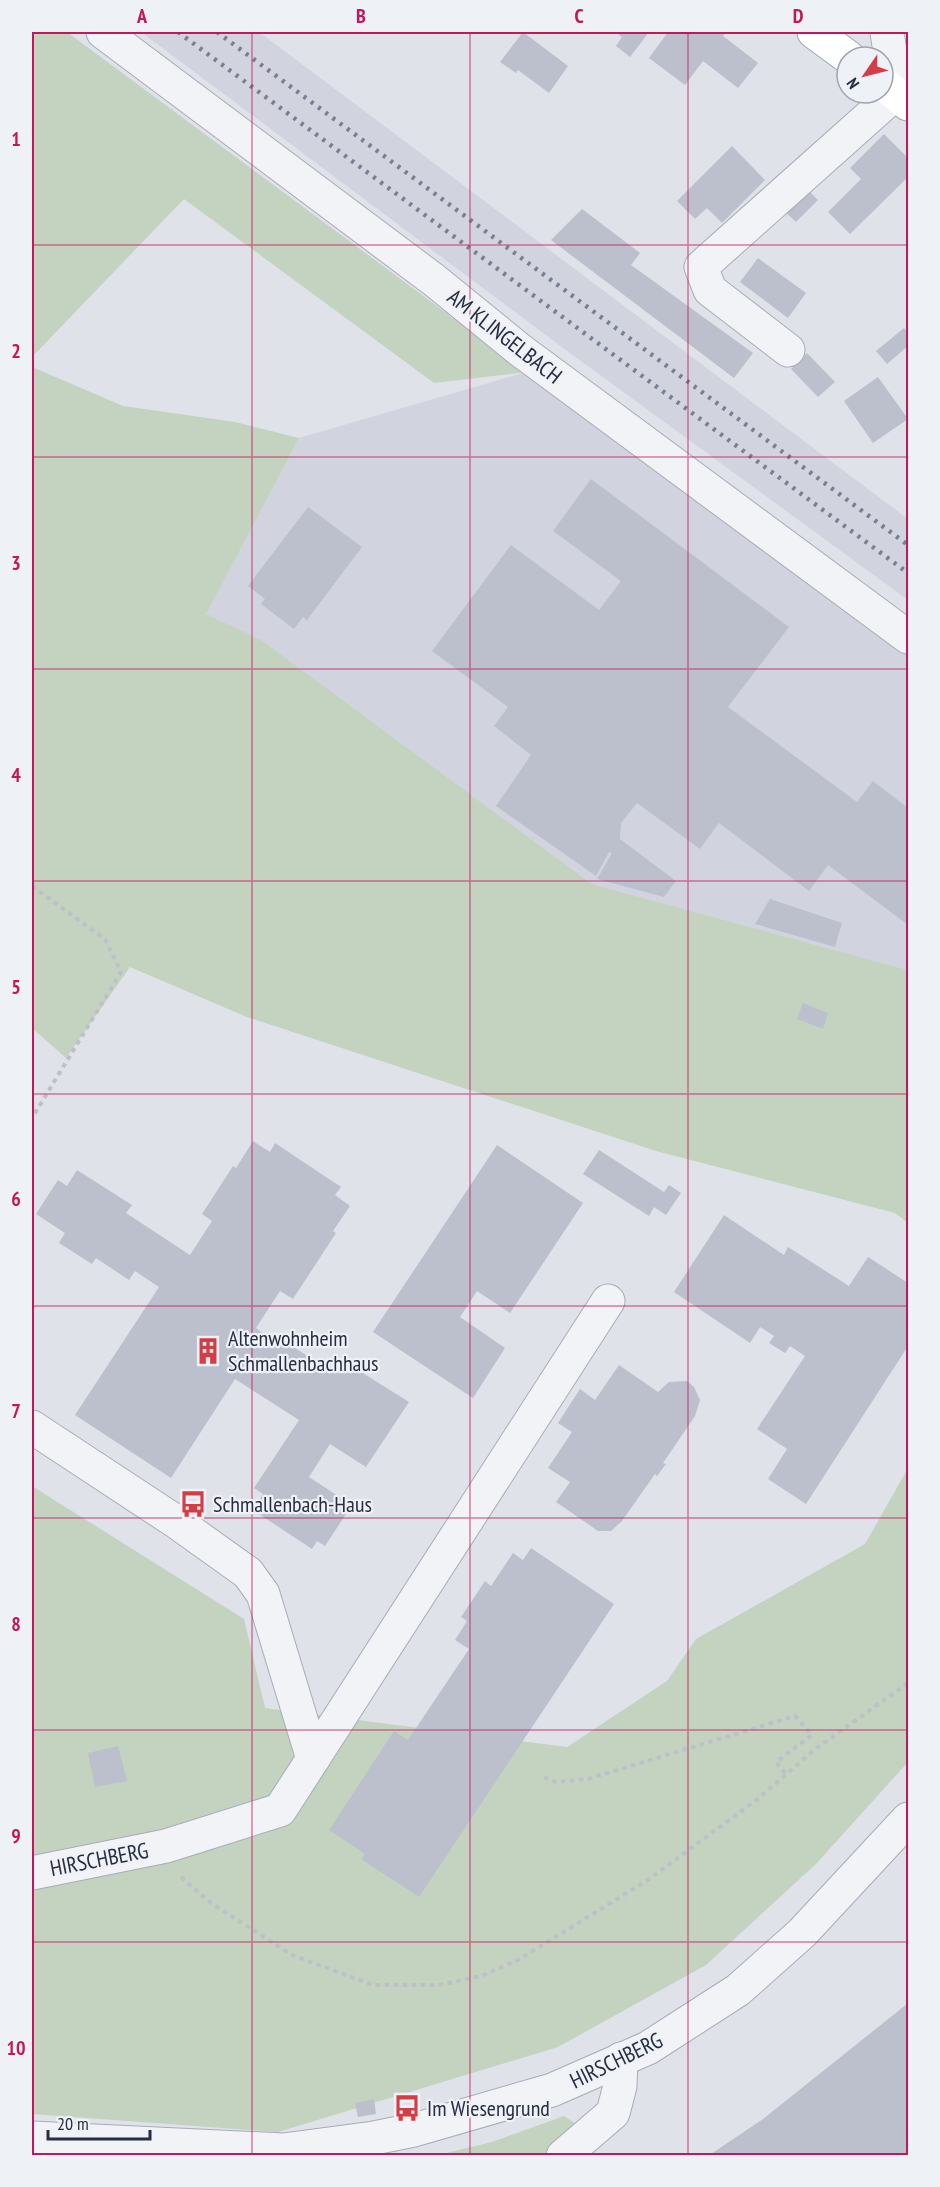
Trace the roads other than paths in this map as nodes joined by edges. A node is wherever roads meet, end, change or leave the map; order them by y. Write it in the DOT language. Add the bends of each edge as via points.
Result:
graph roads {
  1 [pos="103,32"];
  2 [pos="814,32"];
  3 [pos="887,32"];
  4 [pos="835,47"];
  5 [pos="899,92"];
  6 [pos="788,350"];
  7 [pos="909,637"];
  8 [pos="608,1301"];
  9 [pos="35,1438"];
  10 [pos="313,1759"];
  11 [pos="909,1819"];
  12 [pos="32,1873"];
  13 [pos="621,2059"];
  14 [pos="32,2138"];
  15 [pos="283,2153"];
  16 [pos="563,2156"];
  1 -- 7 [label="street, AM KLINGELBACH" via="434,280 520,350"];
  2 -- 4 [label="main road"];
  3 -- 5 [label="street"];
  5 -- 6 [label="street" via="701,267 710,290"];
  8 -- 10 [label="street, HIRSCHBERG"];
  9 -- 10 [label="street" via="178,1523 248,1573 263,1594"];
  10 -- 12 [label="street, HIRSCHBERG" via="280,1810 166,1846"];
  11 -- 13 [label="street, HIRSCHBERG" via="802,1933 738,1990 648,2048"];
  13 -- 15 [label="street, HIRSCHBERG" via="552,2090 448,2122 374,2139"];
  13 -- 16 [label="street" via="613,2113"];
  14 -- 15 [label="street, HIRSCHBERG"];
}
